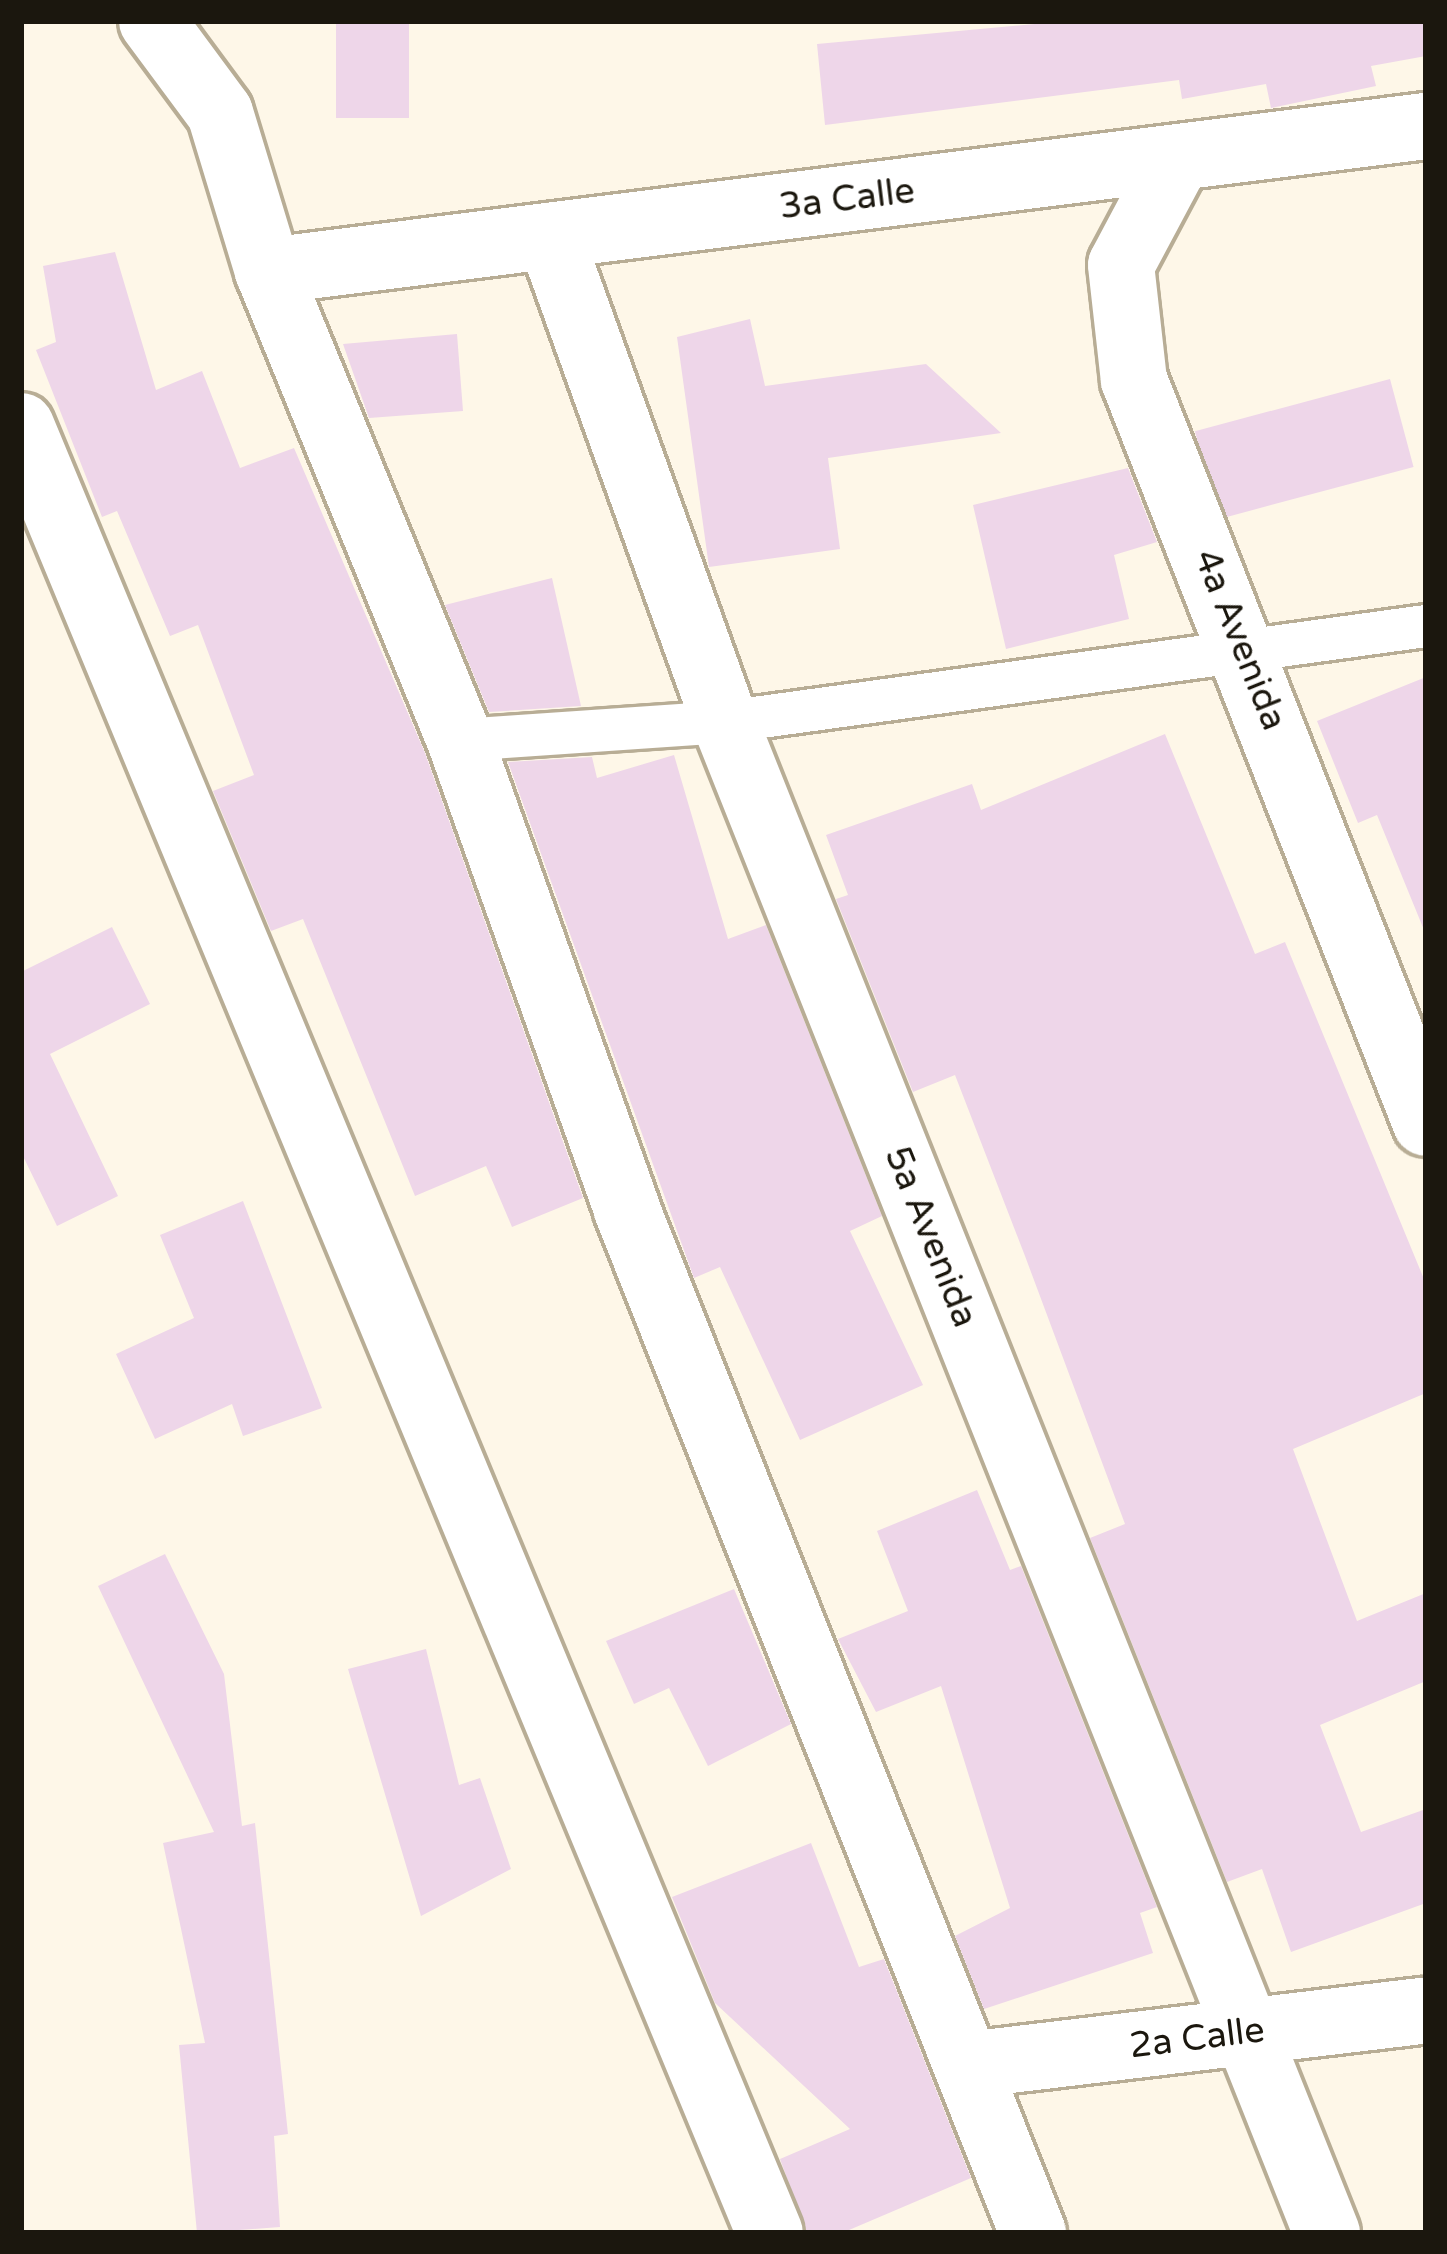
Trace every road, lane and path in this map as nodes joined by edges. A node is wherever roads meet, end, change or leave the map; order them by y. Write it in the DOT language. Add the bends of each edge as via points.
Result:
graph roads {
  1 [pos="152,21"];
  2 [pos="1426,126"];
  3 [pos="1178,158"];
  4 [pos="550,236"];
  5 [pos="268,271"];
  6 [pos="21,426"];
  7 [pos="45,551"];
  8 [pos="1426,626"];
  9 [pos="1245,649"];
  10 [pos="725,722"];
  11 [pos="460,740"];
  12 [pos="1426,1123"];
  13 [pos="1426,2010"];
  14 [pos="1249,2032"];
  15 [pos="968,2065"];
  16 [pos="770,2233"];
  17 [pos="1033,2233"];
  18 [pos="1328,2233"];
  1 -- 5 [label="street" via="220,113"];
  2 -- 3 [label="street, 3a Calle"];
  3 -- 4 [label="street, 3a Calle"];
  3 -- 9 [label="street, 4a Avenida" via="1120,265 1135,380"];
  4 -- 5 [label="street, 3a Calle"];
  4 -- 10 [label="street, 5a Avenida"];
  5 -- 11 [label="street"];
  6 -- 7 [label="street"];
  7 -- 16 [label="street"];
  8 -- 9 [label="lane"];
  9 -- 10 [label="lane"];
  9 -- 12 [label="street, 4a Avenida"];
  10 -- 11 [label="lane"];
  10 -- 14 [label="street, 5a Avenida"];
  11 -- 15 [label="street" via="627,1210"];
  13 -- 14 [label="street, 2a Calle"];
  14 -- 15 [label="street, 2a Calle"];
  14 -- 18 [label="street, 5a Avenida"];
  15 -- 17 [label="street"];
}
